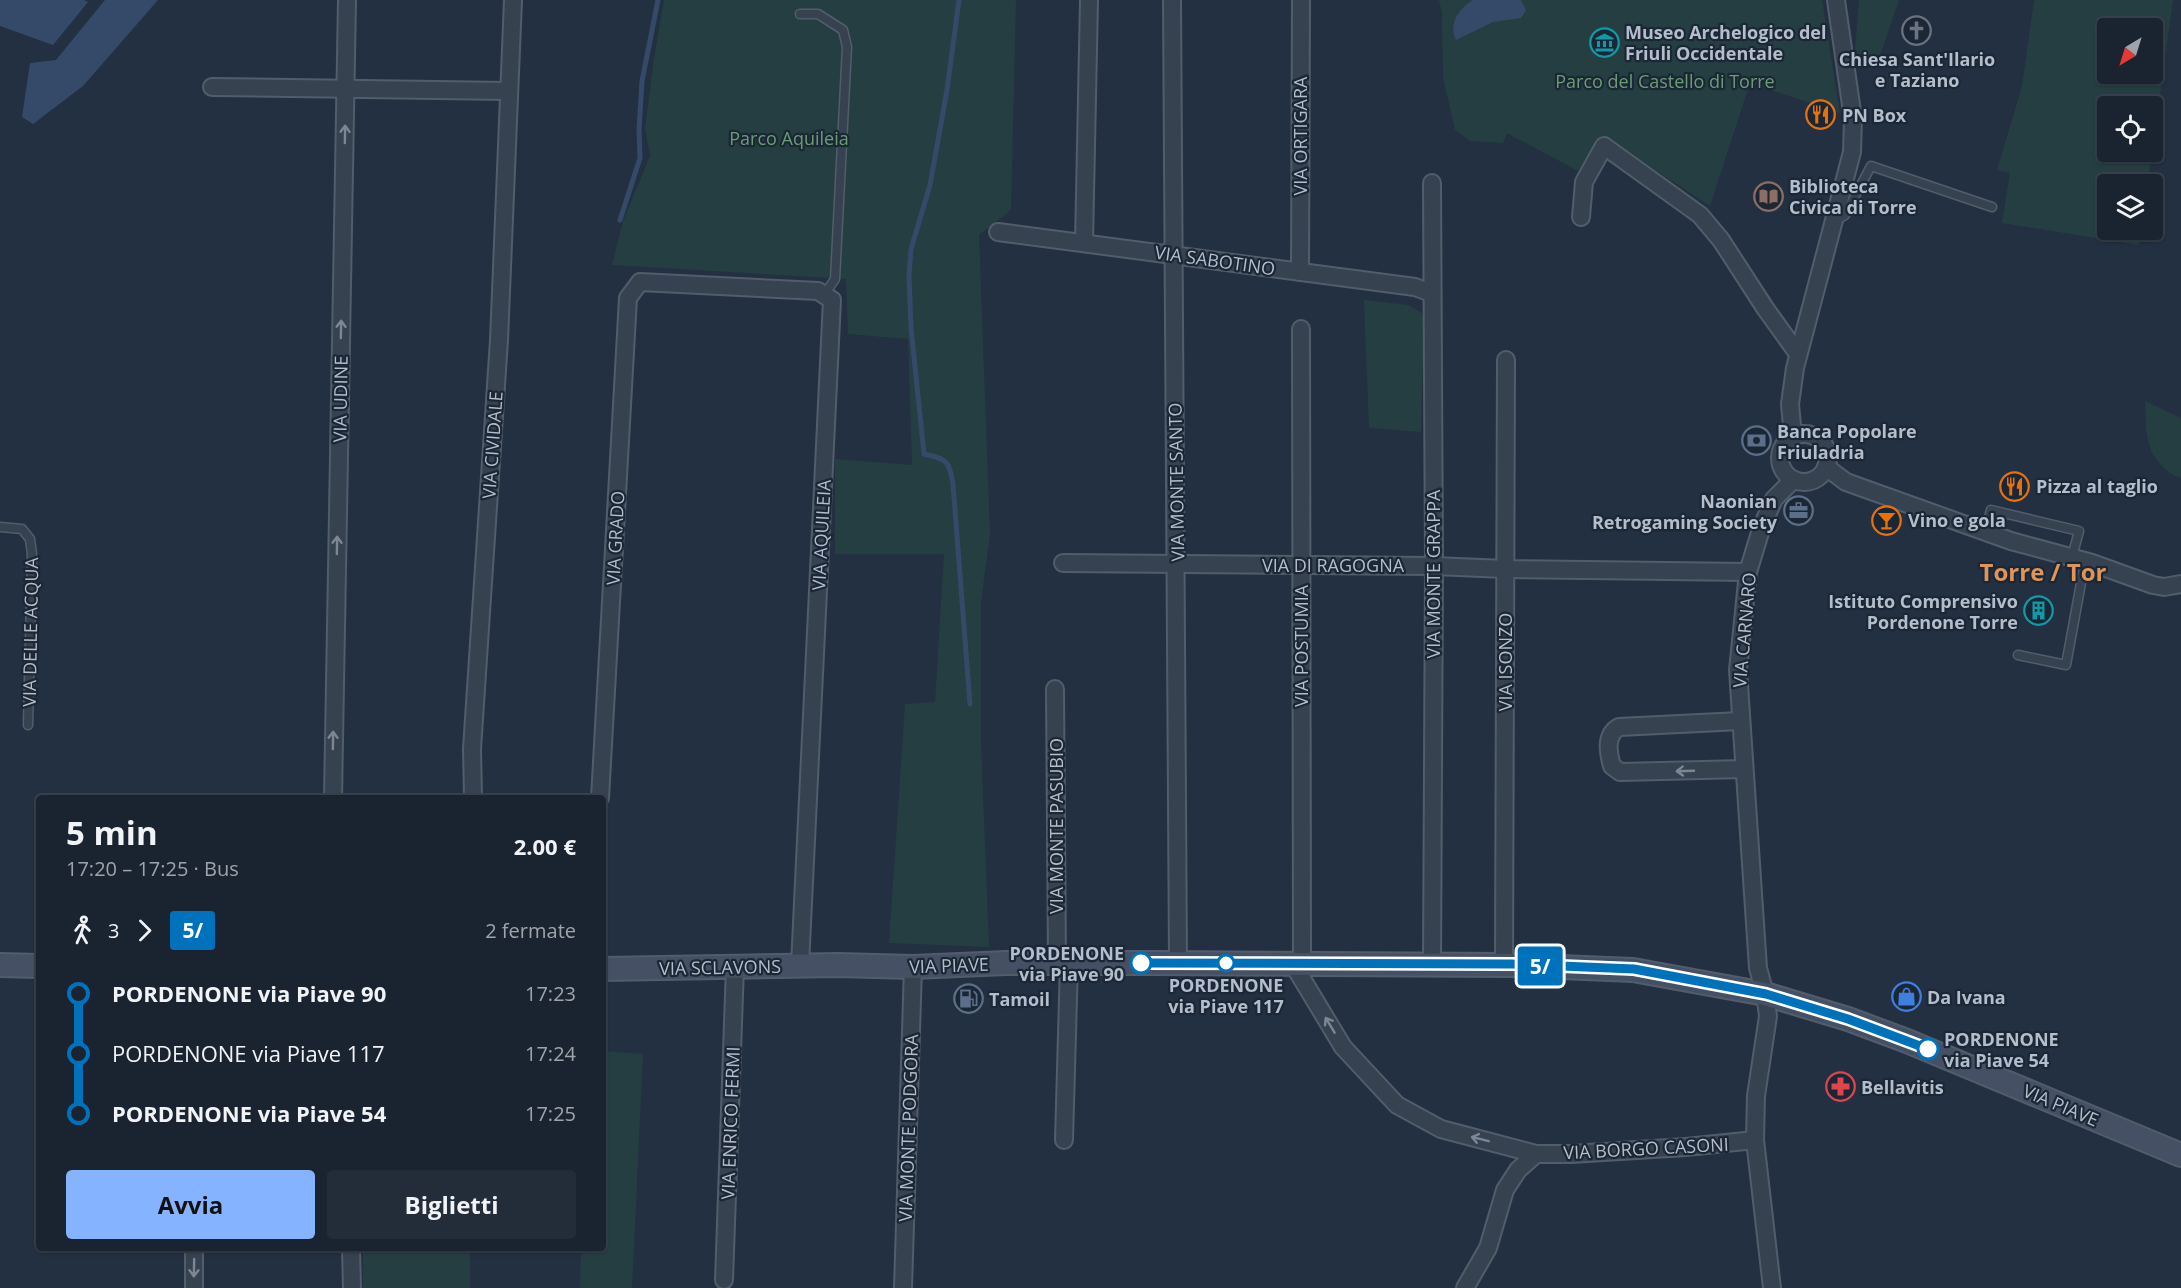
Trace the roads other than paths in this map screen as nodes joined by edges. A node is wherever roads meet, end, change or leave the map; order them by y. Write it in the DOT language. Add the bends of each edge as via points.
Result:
graph roads {
  1 [pos="347,0"];
  2 [pos="513,0"];
  3 [pos="1089,0"];
  4 [pos="1172,0"];
  5 [pos="1301,0"];
  6 [pos="1836,0"];
  7 [pos="800,14"];
  8 [pos="212,87"];
  9 [pos="346,90"];
  10 [pos="508,91"];
  11 [pos="1432,183"];
  12 [pos="1992,207"];
  13 [pos="1581,217"];
  14 [pos="1832,223"];
  15 [pos="998,232"];
  16 [pos="1084,243"];
  17 [pos="1174,255"];
  18 [pos="1300,272"];
  19 [pos="1431,293"];
  20 [pos="825,295"];
  21 [pos="1301,328"];
  22 [pos="1798,354"];
  23 [pos="1506,360"];
  24 [pos="1793,437"];
  25 [pos="1826,467"];
  26 [pos="1793,480"];
  27 [pos="0,527"];
  28 [pos="1985,532"];
  29 [pos="2079,559"];
  30 [pos="1063,563"];
  31 [pos="1177,564"];
  32 [pos="1301,564"];
  33 [pos="1434,566"];
  34 [pos="1505,569"];
  35 [pos="1748,572"];
  36 [pos="2179,587"];
  37 [pos="2018,655"];
  38 [pos="1056,689"];
  39 [pos="1740,721"];
  40 [pos="27,725"];
  41 [pos="1744,769"];
  42 [pos="333,795"];
  43 [pos="473,795"];
  44 [pos="600,795"];
  45 [pos="1063,963"];
  46 [pos="1178,963"];
  47 [pos="1297,964"];
  48 [pos="1432,964"];
  49 [pos="1504,964"];
  50 [pos="0,965"];
  51 [pos="800,965"];
  52 [pos="36,966"];
  53 [pos="735,966"];
  54 [pos="873,966"];
  55 [pos="913,967"];
  56 [pos="606,969"];
  57 [pos="1766,994"];
  58 [pos="1064,1140"];
  59 [pos="1755,1140"];
  60 [pos="1536,1154"];
  61 [pos="2181,1155"];
  62 [pos="194,1251"];
  63 [pos="351,1251"];
  64 [pos="724,1280"];
  65 [pos="194,1288"];
  66 [pos="352,1288"];
  67 [pos="903,1288"];
  68 [pos="1465,1288"];
  69 [pos="1772,1288"];
  1 -- 9 [label="street, VIA UDINE"];
  2 -- 10 [label="street, VIA CIVIDALE"];
  3 -- 16 [label="street"];
  4 -- 17 [label="street, VIA MONTE SANTO"];
  5 -- 18 [label="street, VIA ORTIGARA"];
  6 -- 14 [label="street" via="1853,119 1852,152"];
  7 -- 20 [label="lane" via="818,14 843,30 847,47 835,279"];
  8 -- 9 [label="street"];
  9 -- 10 [label="street"];
  42 -- 9 [label="street, VIA UDINE, one-way"];
  10 -- 43 [label="street, VIA CIVIDALE" via="499,340 472,749"];
  11 -- 19 [label="street, VIA MONTE GRAPPA"];
  12 -- 14 [label="lane" via="1871,166 1845,215"];
  13 -- 22 [label="street" via="1584,182 1604,146 1700,215 1722,240"];
  14 -- 22 [label="street"];
  15 -- 16 [label="street, VIA SABOTINO"];
  16 -- 17 [label="street, VIA SABOTINO"];
  17 -- 18 [label="street, VIA SABOTINO"];
  17 -- 31 [label="street, VIA MONTE SANTO"];
  18 -- 19 [label="street, VIA SABOTINO" via="1415,286"];
  19 -- 33 [label="street, VIA MONTE GRAPPA"];
  20 -- 44 [label="street, VIA GRADO" via="818,291 640,282 628,298"];
  20 -- 51 [label="street, VIA AQUILEIA" via="832,300"];
  21 -- 32 [label="street, VIA POSTUMIA"];
  22 -- 24 [label="street" via="1790,404"];
  23 -- 34 [label="street, VIA ISONZO"];
  24 -- 25 [label="street" via="1812,436 1820,441 1828,458"];
  24 -- 26 [label="street" via="1781,450 1780,459 1781,467"];
  25 -- 26 [label="street" via="1812,481"];
  25 -- 28 [label="street" via="1846,482"];
  26 -- 35 [label="street, VIA CARNARO" via="1774,499"];
  27 -- 40 [label="lane, VIA DELLE ACQUA" via="22,529 30,539"];
  28 -- 29 [label="street"];
  28 -- 29 [label="lane" via="1991,510 2079,531"];
  29 -- 36 [label="street" via="2153,585"];
  29 -- 37 [label="lane" via="2066,665"];
  30 -- 31 [label="street, VIA DI RAGOGNA"];
  31 -- 32 [label="street, VIA DI RAGOGNA"];
  31 -- 46 [label="street, VIA MONTE SANTO"];
  32 -- 33 [label="street, VIA DI RAGOGNA"];
  32 -- 47 [label="street, VIA POSTUMIA"];
  33 -- 34 [label="street, VIA DI RAGOGNA"];
  33 -- 48 [label="street, VIA MONTE GRAPPA"];
  34 -- 35 [label="street, VIA DI RAGOGNA"];
  34 -- 49 [label="street, VIA ISONZO"];
  35 -- 39 [label="street, VIA CARNARO" via="1738,670"];
  38 -- 45 [label="street, VIA MONTE PASUBIO"];
  39 -- 41 [label="street, VIA CARNARO"];
  41 -- 39 [label="street, one-way" via="1620,772 1612,766 1609,739 1619,727"];
  41 -- 57 [label="street, VIA CARNARO" via="1758,968"];
  45 -- 46 [label="street, VIA PIAVE"];
  45 -- 55 [label="street, VIA PIAVE"];
  45 -- 58 [label="street, VIA MONTE PASUBIO"];
  46 -- 47 [label="street, VIA PIAVE"];
  47 -- 48 [label="street, VIA PIAVE"];
  60 -- 47 [label="street, VIA BORGO CASONI, one-way" via="1441,1129 1397,1105 1343,1047"];
  48 -- 49 [label="street, VIA PIAVE"];
  49 -- 57 [label="street, VIA PIAVE" via="1634,969"];
  50 -- 52 [label="street"];
  51 -- 53 [label="street, VIA SCLAVONS"];
  51 -- 54 [label="street, VIA SCLAVONS"];
  53 -- 56 [label="street, VIA SCLAVONS"];
  53 -- 64 [label="street, VIA ENRICO FERMI"];
  54 -- 55 [label="street, VIA PIAVE"];
  55 -- 67 [label="street, VIA MONTE PODGORA"];
  57 -- 59 [label="street, VIA CARNARO" via="1768,1016 1756,1096"];
  57 -- 61 [label="street, VIA PIAVE" via="1907,1041"];
  59 -- 60 [label="street, VIA BORGO CASONI"];
  59 -- 69 [label="street, VIA CARNARO"];
  60 -- 68 [label="street, VIA BORGO CASONI" via="1518,1170 1505,1190 1488,1248"];
  62 -- 65 [label="street, one-way"];
  63 -- 66 [label="street"];
}
